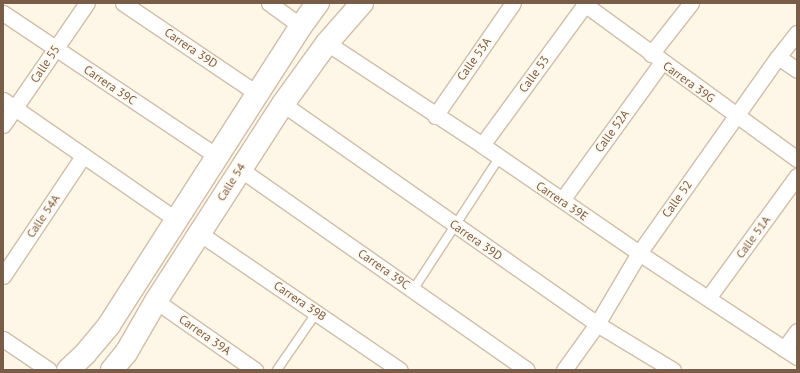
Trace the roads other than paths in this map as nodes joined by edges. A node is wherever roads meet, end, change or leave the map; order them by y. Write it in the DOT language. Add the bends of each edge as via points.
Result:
graph roads {
  1 [pos="87,3"];
  2 [pos="123,3"];
  3 [pos="269,3"];
  4 [pos="318,3"];
  5 [pos="362,3"];
  6 [pos="513,3"];
  7 [pos="691,3"];
  8 [pos="585,4"];
  9 [pos="3,13"];
  10 [pos="302,26"];
  11 [pos="797,33"];
  12 [pos="327,43"];
  13 [pos="56,48"];
  14 [pos="778,57"];
  15 [pos="657,58"];
  16 [pos="797,70"];
  17 [pos="258,94"];
  18 [pos="9,104"];
  19 [pos="283,104"];
  20 [pos="435,116"];
  21 [pos="736,116"];
  22 [pos="3,126"];
  23 [pos="482,145"];
  24 [pos="83,156"];
  25 [pos="218,157"];
  26 [pos="499,158"];
  27 [pos="797,160"];
  28 [pos="240,169"];
  29 [pos="797,176"];
  30 [pos="562,200"];
  31 [pos="177,220"];
  32 [pos="456,225"];
  33 [pos="200,233"];
  34 [pos="639,253"];
  35 [pos="3,276"];
  36 [pos="413,290"];
  37 [pos="708,298"];
  38 [pos="156,301"];
  39 [pos="317,312"];
  40 [pos="596,324"];
  41 [pos="797,331"];
  42 [pos="3,339"];
  43 [pos="784,349"];
  44 [pos="797,357"];
  45 [pos="124,361"];
  46 [pos="797,367"];
  47 [pos="49,370"];
  48 [pos="68,370"];
  49 [pos="112,370"];
  50 [pos="254,370"];
  51 [pos="277,370"];
  52 [pos="400,370"];
  53 [pos="527,370"];
  54 [pos="564,370"];
  55 [pos="673,370"];
  56 [pos="795,370"];
  1 -- 13 [label="street, Calle 55"];
  2 -- 17 [label="street, Carrera 39D"];
  3 -- 10 [label="street"];
  4 -- 10 [label="main road, Calle 54"];
  5 -- 12 [label="main road, Calle 54"];
  6 -- 20 [label="street, Calle 53A"];
  7 -- 15 [label="street, Calle 52A"];
  8 -- 15 [label="street, Carrera 39G"];
  8 -- 23 [label="street, Calle 53"];
  9 -- 13 [label="street, Carrera 39C"];
  10 -- 17 [label="main road, Calle 54"];
  11 -- 14 [label="street, Calle 52"];
  12 -- 19 [label="main road, Calle 54"];
  12 -- 20 [label="street, Carrera 39E"];
  13 -- 18 [label="street, Calle 55"];
  13 -- 25 [label="street, Carrera 39C"];
  14 -- 16 [label="street"];
  14 -- 21 [label="street, Calle 52"];
  15 -- 21 [label="street, Carrera 39G"];
  15 -- 30 [label="street, Calle 52A"];
  17 -- 25 [label="main road, Calle 54"];
  18 -- 22 [label="street, Calle 55"];
  18 -- 24 [label="street"];
  19 -- 28 [label="main road, Calle 54"];
  19 -- 32 [label="street, Carrera 39D"];
  20 -- 23 [label="street, Carrera 39E"];
  21 -- 27 [label="street, Carrera 39G"];
  21 -- 34 [label="street, Calle 52"];
  23 -- 26 [label="street, Carrera 39E"];
  24 -- 31 [label="street"];
  24 -- 35 [label="street, Calle 54A"];
  25 -- 31 [label="main road, Calle 54"];
  26 -- 30 [label="street, Carrera 39E"];
  26 -- 32 [label="lane"];
  28 -- 33 [label="main road, Calle 54"];
  28 -- 36 [label="street, Carrera 39C"];
  29 -- 37 [label="street, Calle 51A"];
  30 -- 34 [label="street, Carrera 39E"];
  31 -- 48 [label="main road, Calle 54" via="109,325"];
  32 -- 36 [label="lane"];
  32 -- 40 [label="street, Carrera 39D"];
  33 -- 38 [label="main road, Calle 54"];
  33 -- 39 [label="street, Carrera 39B"];
  34 -- 37 [label="street, Carrera 39E"];
  34 -- 40 [label="street, Calle 52"];
  36 -- 53 [label="street, Carrera 39C"];
  37 -- 43 [label="street, Carrera 39E"];
  38 -- 45 [label="main road, Calle 54"];
  38 -- 50 [label="street, Carrera 39A"];
  39 -- 51 [label="lane"];
  39 -- 52 [label="street, Carrera 39B"];
  40 -- 54 [label="street, Calle 52"];
  40 -- 55 [label="street, Carrera 39D"];
  41 -- 43 [label="street"];
  42 -- 47 [label="street"];
  43 -- 44 [label="street, Carrera 39E"];
  45 -- 49 [label="main road, Calle 54"];
  46 -- 56 [label="street"];
}
